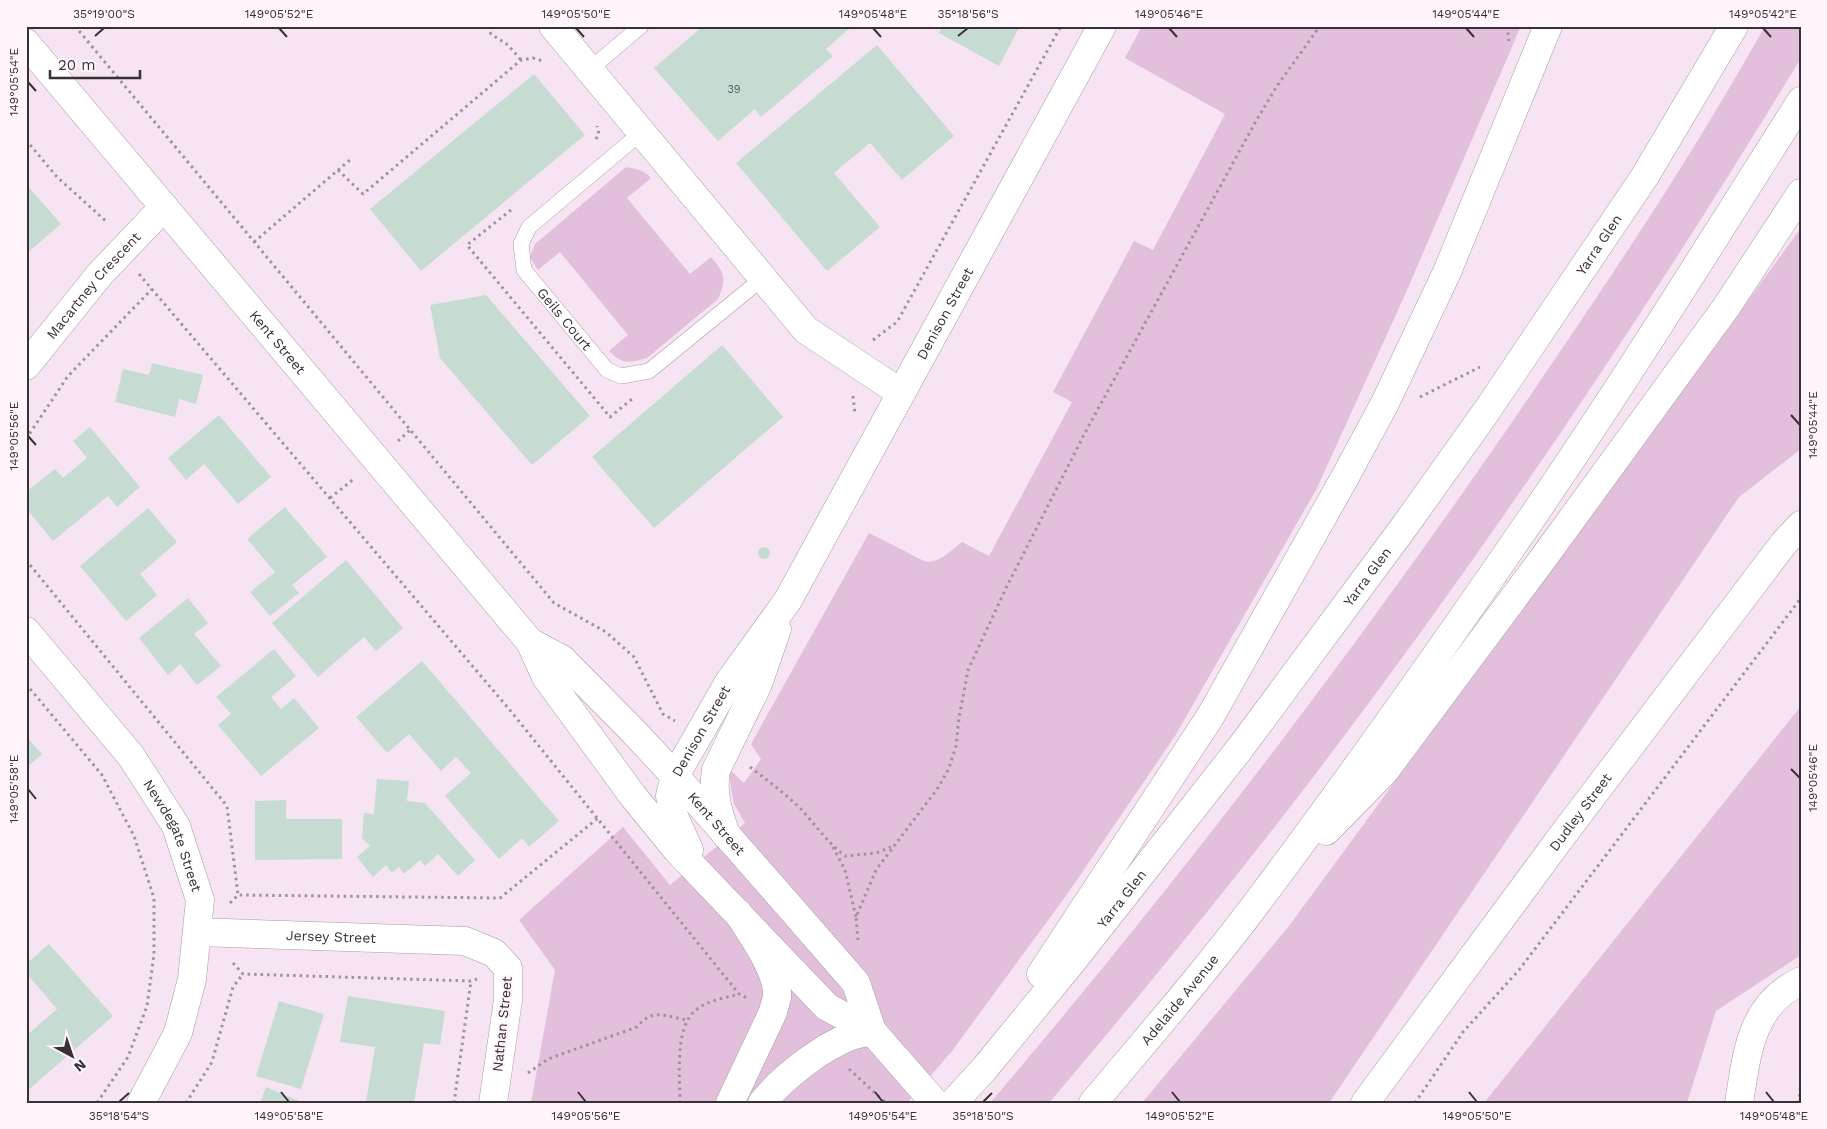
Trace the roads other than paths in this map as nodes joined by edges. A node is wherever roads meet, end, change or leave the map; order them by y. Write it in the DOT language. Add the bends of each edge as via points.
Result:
graph roads {
  1 [pos="553,26"];
  2 [pos="641,26"];
  3 [pos="1102,26"];
  4 [pos="1548,26"];
  5 [pos="1734,26"];
  6 [pos="26,43"];
  7 [pos="590,70"];
  8 [pos="1801,101"];
  9 [pos="642,132"];
  10 [pos="1801,193"];
  11 [pos="164,207"];
  12 [pos="763,278"];
  13 [pos="26,366"];
  14 [pos="901,393"];
  15 [pos="1801,526"];
  16 [pos="788,600"];
  17 [pos="26,630"];
  18 [pos="530,642"];
  19 [pos="675,776"];
  20 [pos="726,835"];
  21 [pos="700,874"];
  22 [pos="1264,893"];
  23 [pos="738,913"];
  24 [pos="197,932"];
  25 [pos="465,941"];
  26 [pos="1793,985"];
  27 [pos="872,1031"];
  28 [pos="495,1090"];
  29 [pos="949,1100"];
  30 [pos="141,1103"];
  31 [pos="730,1103"];
  32 [pos="762,1103"];
  33 [pos="1093,1103"];
  34 [pos="1365,1103"];
  35 [pos="1738,1103"];
  1 -- 7 [label="main road"];
  2 -- 7 [label="lane"];
  3 -- 14 [label="main road, Denison Street"];
  4 -- 29 [label="main road" via="1447,272 1385,403 1344,479 1210,717 1066,937 985,1055"];
  5 -- 29 [label="main road, Yarra Glen" via="1645,176 1486,412 1404,527 1228,762 1075,958 985,1068"];
  6 -- 11 [label="main road, Kent Street"];
  7 -- 9 [label="main road"];
  8 -- 22 [label="main road" via="1534,514"];
  9 -- 12 [label="main road"];
  9 -- 12 [label="lane, Geils Court" via="529,227 521,244 524,270 607,370 620,376 649,371"];
  10 -- 22 [label="main road" via="1727,306 1384,772"];
  11 -- 13 [label="main road, Macartney Crescent" via="100,274"];
  11 -- 18 [label="main road, Kent Street"];
  12 -- 14 [label="main road" via="806,330"];
  14 -- 16 [label="main road, Denison Street"];
  15 -- 34 [label="main road, Dudley Street" via="1784,543"];
  16 -- 19 [label="main road, Denison Street" via="729,682"];
  16 -- 20 [label="main road, Denison Street" via="758,684 716,770 716,805"];
  17 -- 24 [label="main road, Newdegate Street" via="131,756 176,826 200,900"];
  18 -- 19 [label="main road, Kent Street" via="562,659"];
  18 -- 21 [label="main road, Kent Street" via="546,677 633,796"];
  19 -- 20 [label="main road, Kent Street"];
  19 -- 21 [label="main road, Denison Street" via="670,796 673,814"];
  20 -- 27 [label="main road, Kent Street" via="856,983"];
  21 -- 23 [label="main road, Kent Street"];
  22 -- 33 [label="main road, Adelaide Avenue"];
  23 -- 27 [label="main road, Kent Street" via="827,1007"];
  23 -- 31 [label="main road" via="773,974 777,996 773,1012"];
  24 -- 25 [label="main road, Jersey Street"];
  24 -- 30 [label="main road, Newdegate Street" via="192,979 178,1033"];
  25 -- 28 [label="main road, Nathan Street" via="494,953 508,968 508,1000"];
  26 -- 35 [label="main road" via="1757,1021"];
  27 -- 29 [label="main road, Kent Street" via="905,1068"];
  27 -- 32 [label="main road" via="849,1037 823,1050 776,1087"];
}
